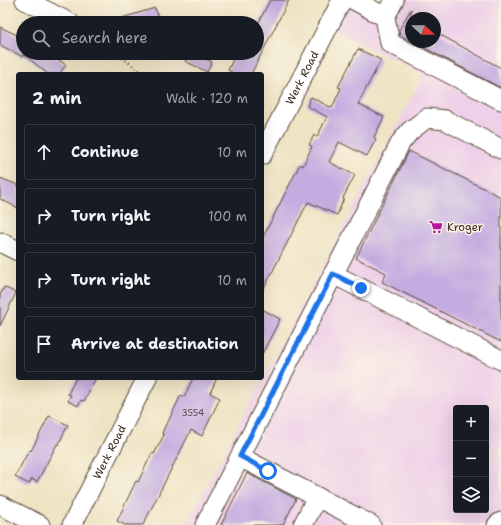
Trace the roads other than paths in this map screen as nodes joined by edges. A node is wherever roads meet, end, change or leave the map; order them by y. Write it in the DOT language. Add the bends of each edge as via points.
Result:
graph roads {
  1 [pos="26,0"];
  2 [pos="342,0"];
  3 [pos="354,0"];
  4 [pos="394,0"];
  5 [pos="57,16"];
  6 [pos="385,17"];
  7 [pos="501,100"];
  8 [pos="501,149"];
  9 [pos="264,151"];
  10 [pos="0,242"];
  11 [pos="16,250"];
  12 [pos="333,274"];
  13 [pos="501,360"];
  14 [pos="146,380"];
  15 [pos="240,456"];
  16 [pos="317,497"];
  17 [pos="0,505"];
  18 [pos="501,522"];
  19 [pos="40,525"];
  20 [pos="72,525"];
  21 [pos="205,525"];
  22 [pos="303,525"];
  23 [pos="371,525"];
  24 [pos="497,525"];
  1 -- 5 [label="street"];
  2 -- 9 [label="street, Werk Road"];
  3 -- 6 [label="street"];
  4 -- 6 [label="street"];
  6 -- 7 [label="street" via="390,42"];
  8 -- 12 [label="street" via="445,120 427,118 400,142"];
  10 -- 11 [label="street"];
  12 -- 13 [label="street"];
  12 -- 15 [label="street"];
  14 -- 20 [label="street, Werk Road"];
  15 -- 16 [label="street"];
  15 -- 21 [label="street"];
  16 -- 22 [label="street"];
  16 -- 23 [label="street"];
  17 -- 19 [label="street"];
  18 -- 24 [label="street"];
}
